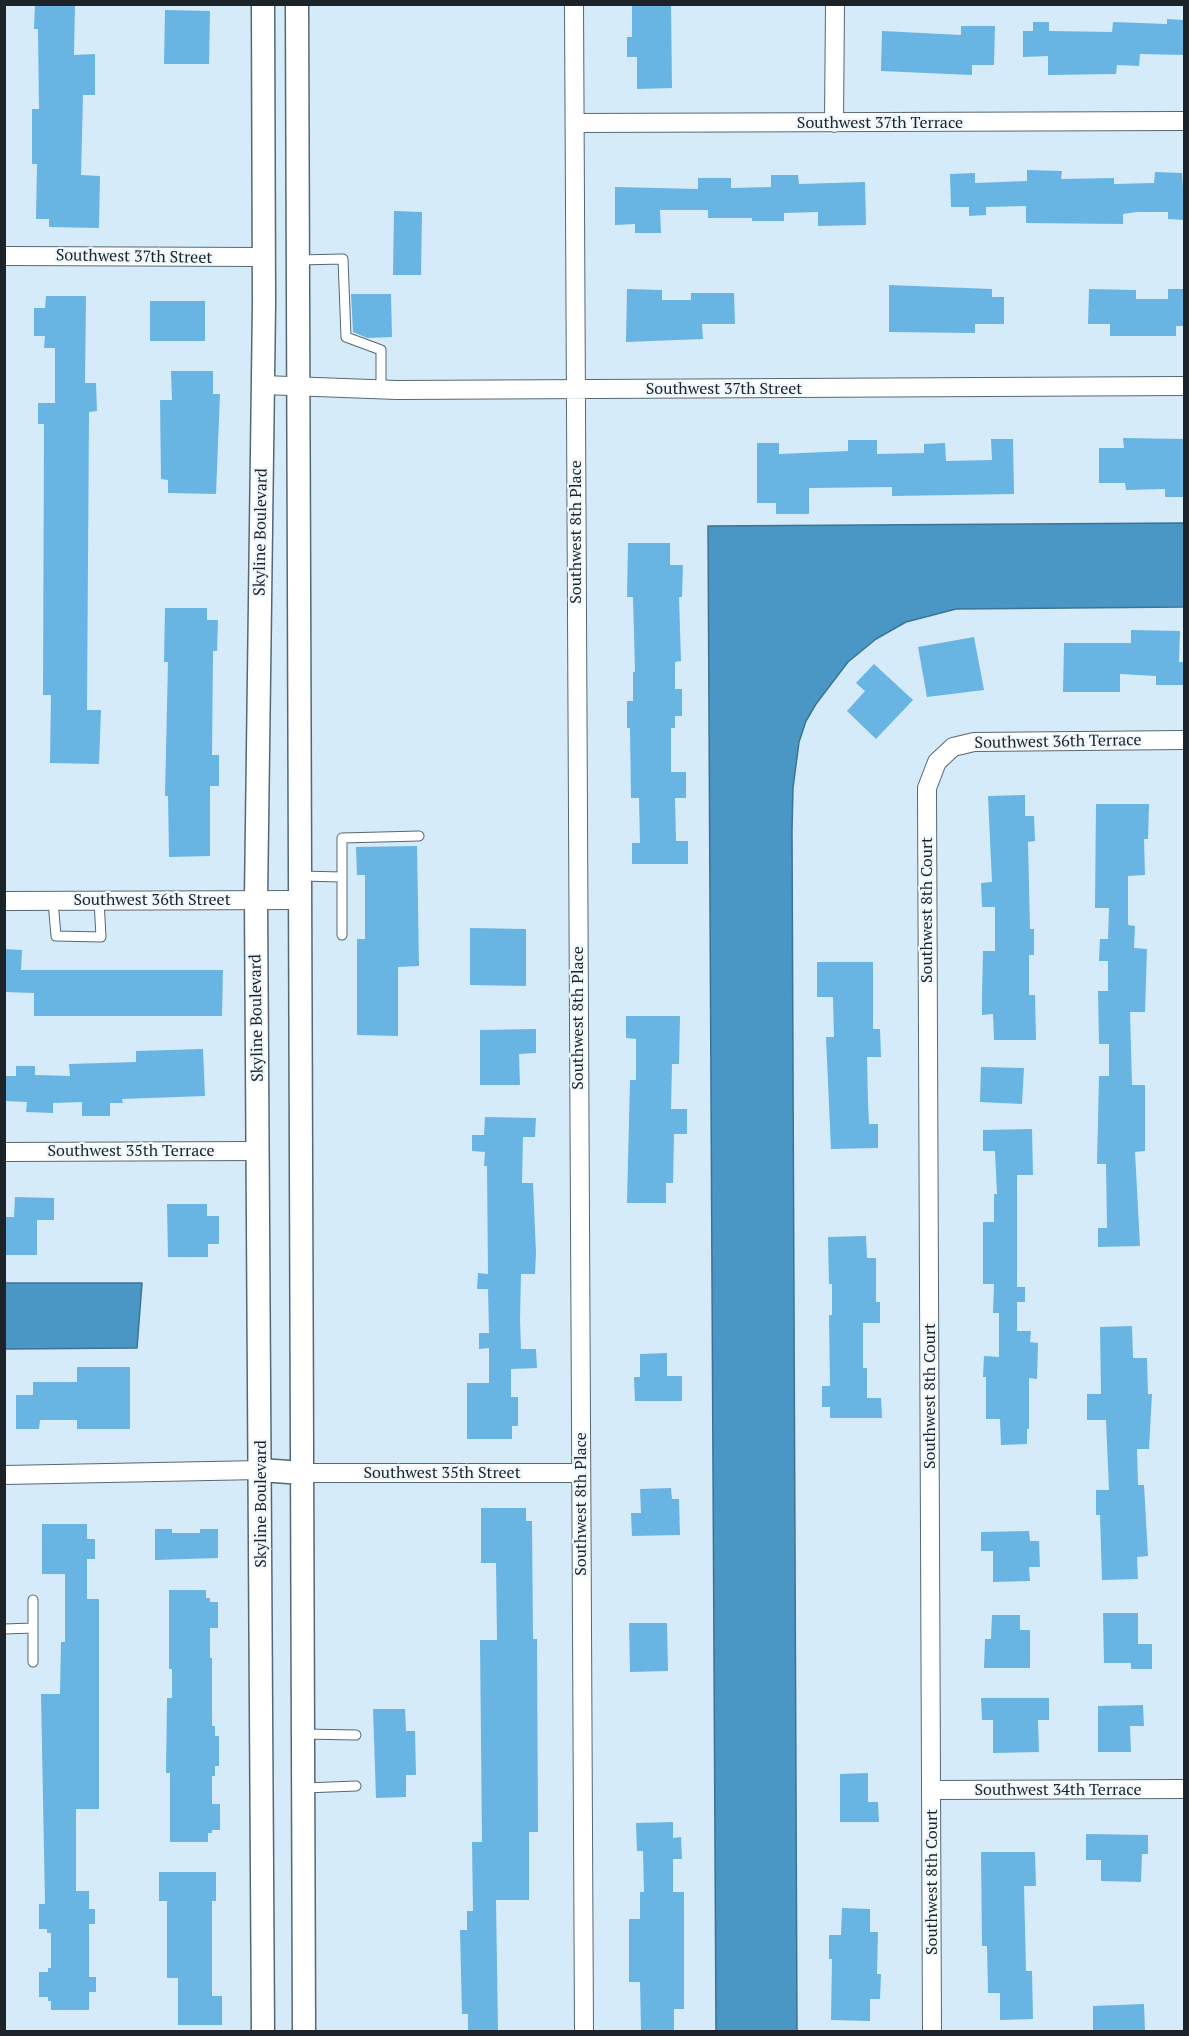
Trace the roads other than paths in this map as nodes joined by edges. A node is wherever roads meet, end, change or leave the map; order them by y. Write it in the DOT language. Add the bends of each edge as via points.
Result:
graph roads {
  1 [pos="263,4"];
  2 [pos="297,4"];
  3 [pos="574,4"];
  4 [pos="835,4"];
  5 [pos="1185,121"];
  6 [pos="575,123"];
  7 [pos="834,123"];
  8 [pos="4,256"];
  9 [pos="263,257"];
  10 [pos="298,260"];
  11 [pos="263,385"];
  12 [pos="299,387"];
  13 [pos="1185,387"];
  14 [pos="576,389"];
  15 [pos="381,390"];
  16 [pos="1185,740"];
  17 [pos="937,762"];
  18 [pos="419,836"];
  19 [pos="300,876"];
  20 [pos="342,877"];
  21 [pos="256,899"];
  22 [pos="99,900"];
  23 [pos="300,900"];
  24 [pos="4,901"];
  25 [pos="53,901"];
  26 [pos="342,935"];
  27 [pos="258,1151"];
  28 [pos="4,1152"];
  29 [pos="261,1470"];
  30 [pos="302,1473"];
  31 [pos="581,1473"];
  32 [pos="4,1475"];
  33 [pos="33,1600"];
  34 [pos="33,1628"];
  35 [pos="4,1629"];
  36 [pos="33,1662"];
  37 [pos="303,1734"];
  38 [pos="356,1735"];
  39 [pos="356,1786"];
  40 [pos="303,1788"];
  41 [pos="1185,1789"];
  42 [pos="932,1790"];
  43 [pos="263,2031"];
  44 [pos="304,2031"];
  45 [pos="584,2031"];
  46 [pos="932,2031"];
  1 -- 9 [label="street, Skyline Boulevard"];
  2 -- 10 [label="street"];
  3 -- 6 [label="street, Southwest 8th Place"];
  4 -- 7 [label="street"];
  5 -- 7 [label="street, Southwest 37th Terrace"];
  6 -- 7 [label="street, Southwest 37th Terrace"];
  6 -- 14 [label="street, Southwest 8th Place"];
  8 -- 9 [label="street, Southwest 37th Street"];
  9 -- 11 [label="street, Skyline Boulevard"];
  10 -- 12 [label="street"];
  10 -- 15 [label="lane" via="343,260 346,337 381,350"];
  11 -- 12 [label="street, Southwest 37th Street"];
  11 -- 21 [label="street, Skyline Boulevard"];
  12 -- 15 [label="street, Southwest 37th Street"];
  12 -- 19 [label="street"];
  13 -- 14 [label="street, Southwest 37th Street"];
  14 -- 15 [label="street, Southwest 37th Street"];
  14 -- 31 [label="street, Southwest 8th Place"];
  16 -- 17 [label="street, Southwest 36th Terrace" via="974,742 953,747"];
  17 -- 42 [label="street, Southwest 8th Court" via="927,788 926,817"];
  18 -- 20 [label="lane" via="342,837"];
  19 -- 20 [label="lane"];
  19 -- 23 [label="street"];
  20 -- 26 [label="lane"];
  21 -- 22 [label="street, Southwest 36th Street"];
  21 -- 23 [label="street, Southwest 36th Street"];
  21 -- 27 [label="street, Skyline Boulevard"];
  22 -- 25 [label="street, Southwest 36th Street"];
  22 -- 25 [label="lane" via="100,937 56,936"];
  23 -- 30 [label="street"];
  24 -- 25 [label="street, Southwest 36th Street"];
  27 -- 28 [label="street, Southwest 35th Terrace"];
  27 -- 29 [label="street, Skyline Boulevard"];
  29 -- 30 [label="street"];
  29 -- 32 [label="street"];
  29 -- 43 [label="street, Skyline Boulevard"];
  30 -- 31 [label="street, Southwest 35th Street"];
  30 -- 37 [label="street"];
  31 -- 45 [label="street, Southwest 8th Place"];
  33 -- 34 [label="lane"];
  34 -- 35 [label="lane"];
  34 -- 36 [label="lane"];
  37 -- 38 [label="lane"];
  37 -- 40 [label="street"];
  39 -- 40 [label="lane"];
  40 -- 44 [label="street"];
  41 -- 42 [label="street, Southwest 34th Terrace"];
  42 -- 46 [label="street, Southwest 8th Court"];
}
